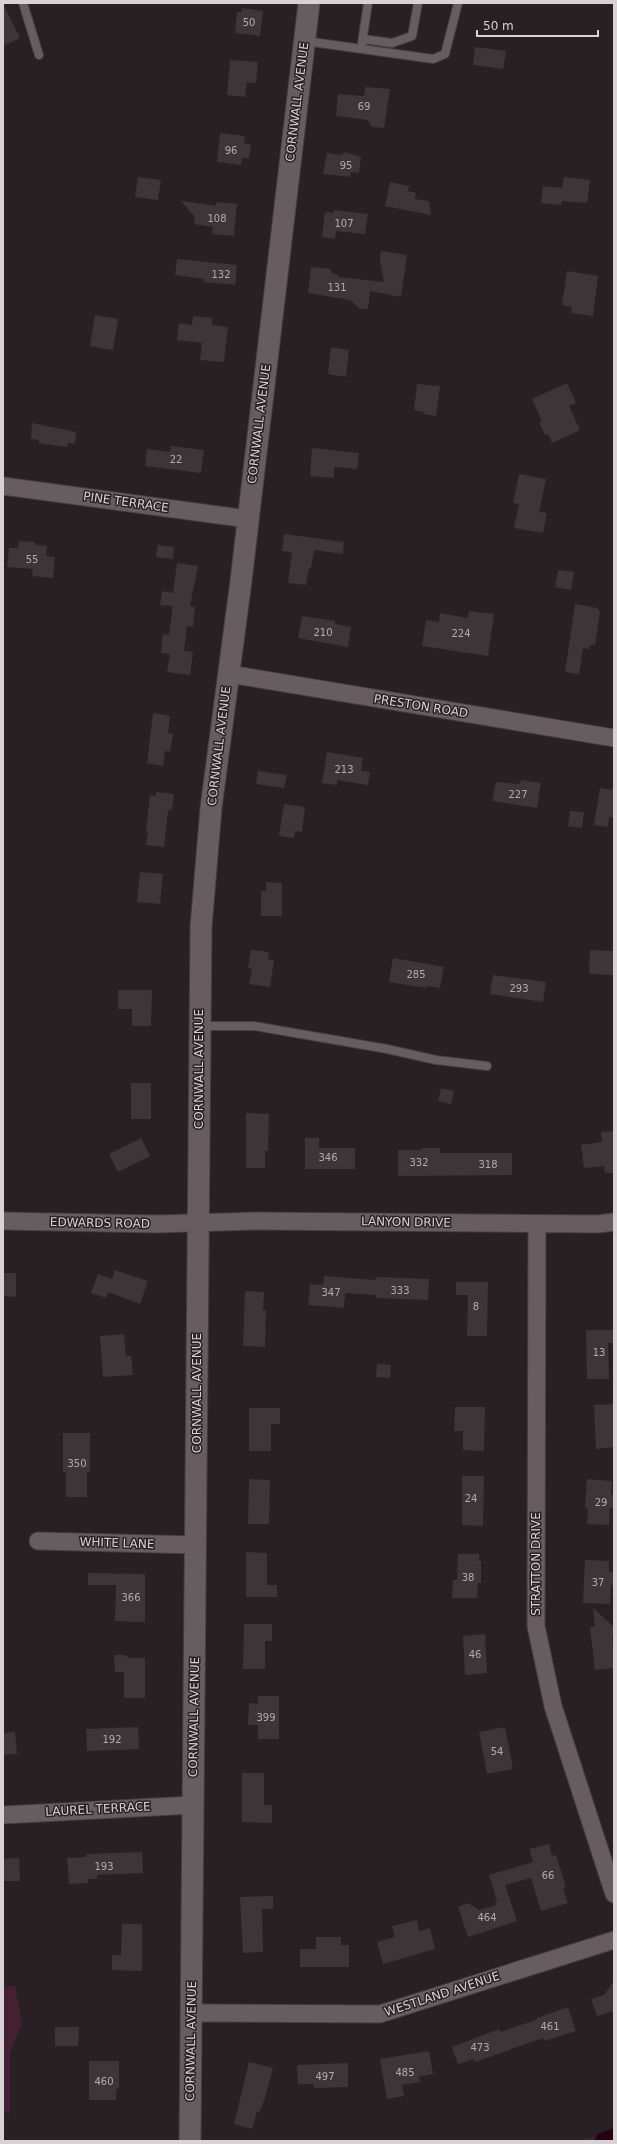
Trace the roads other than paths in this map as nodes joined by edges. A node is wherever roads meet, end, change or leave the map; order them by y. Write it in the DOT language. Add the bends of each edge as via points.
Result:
graph roads {
  1 [pos="23,3"];
  2 [pos="309,3"];
  3 [pos="368,3"];
  4 [pos="418,3"];
  5 [pos="458,3"];
  6 [pos="362,39"];
  7 [pos="304,41"];
  8 [pos="361,48"];
  9 [pos="39,55"];
  10 [pos="3,486"];
  11 [pos="248,519"];
  12 [pos="229,674"];
  13 [pos="614,738"];
  14 [pos="199,1026"];
  15 [pos="487,1066"];
  16 [pos="3,1221"];
  17 [pos="198,1222"];
  18 [pos="614,1222"];
  19 [pos="537,1224"];
  20 [pos="38,1540"];
  21 [pos="196,1545"];
  22 [pos="193,1805"];
  23 [pos="3,1814"];
  24 [pos="614,1894"];
  25 [pos="614,1940"];
  26 [pos="192,2013"];
  27 [pos="190,2141"];
  1 -- 9 [label="lane"];
  2 -- 7 [label="street, CORNWALL AVENUE"];
  3 -- 6 [label="lane"];
  4 -- 6 [label="lane" via="412,36 392,43"];
  5 -- 8 [label="lane" via="445,54 434,59"];
  6 -- 8 [label="lane"];
  7 -- 8 [label="lane"];
  7 -- 11 [label="street, CORNWALL AVENUE"];
  10 -- 11 [label="street, PINE TERRACE"];
  11 -- 12 [label="street, CORNWALL AVENUE"];
  12 -- 13 [label="street, PRESTON ROAD"];
  12 -- 14 [label="street, CORNWALL AVENUE" via="204,874"];
  14 -- 15 [label="lane" via="254,1026 374,1046 436,1060"];
  14 -- 17 [label="street, CORNWALL AVENUE"];
  16 -- 17 [label="street, EDWARDS ROAD" via="157,1224"];
  17 -- 19 [label="street, LANYON DRIVE"];
  17 -- 21 [label="street, CORNWALL AVENUE"];
  18 -- 19 [label="street, LANYON DRIVE"];
  19 -- 24 [label="street, STRATTON DRIVE" via="536,1626 553,1706"];
  20 -- 21 [label="street, WHITE LANE"];
  21 -- 22 [label="street, CORNWALL AVENUE"];
  22 -- 23 [label="street, LAUREL TERRACE"];
  22 -- 26 [label="street, CORNWALL AVENUE"];
  25 -- 26 [label="street, WESTLAND AVENUE" via="380,2014"];
  26 -- 27 [label="street, CORNWALL AVENUE"];
}
